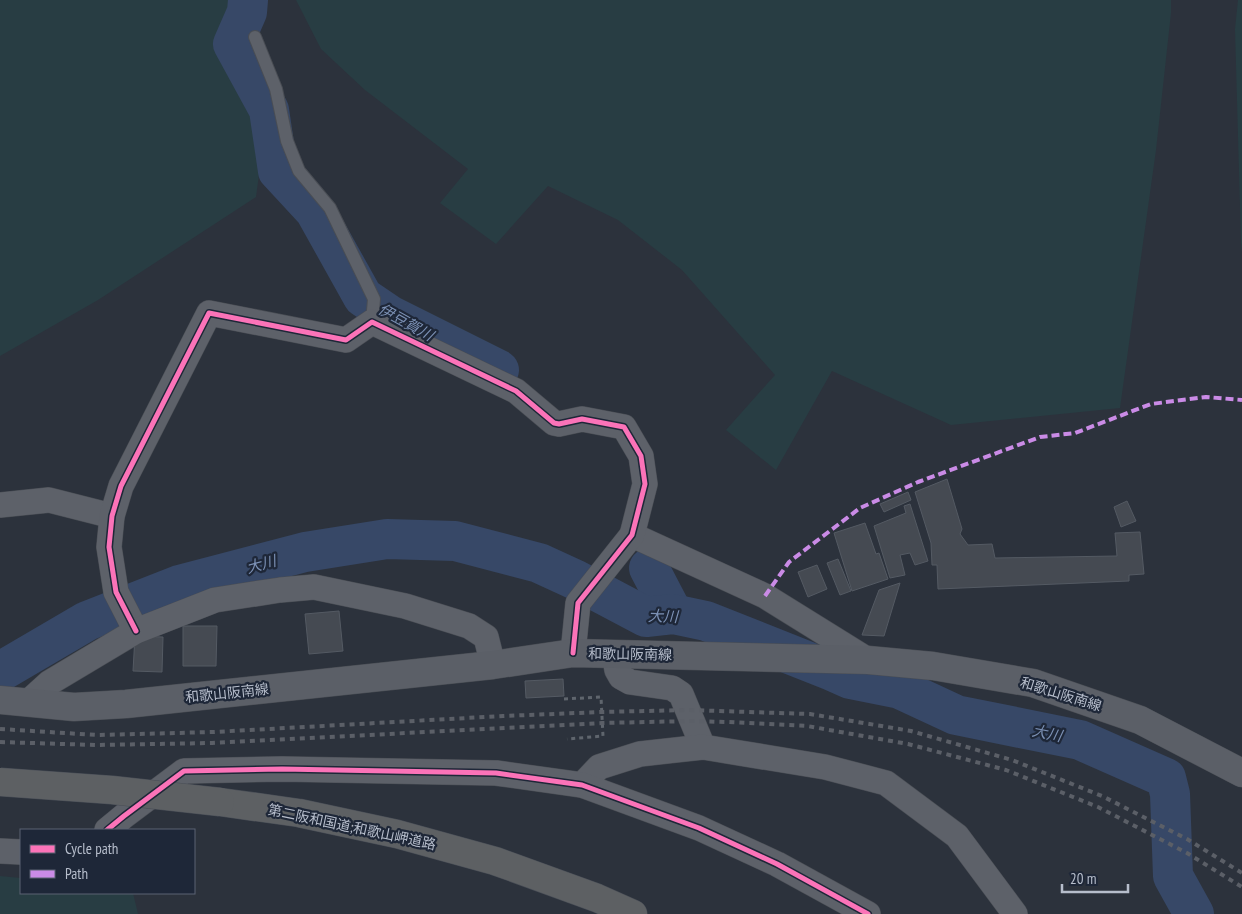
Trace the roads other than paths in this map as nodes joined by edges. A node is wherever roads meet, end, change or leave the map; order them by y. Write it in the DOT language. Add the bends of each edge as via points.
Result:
graph roads {
  1 [pos="255,37"];
  2 [pos="373,311"];
  3 [pos="0,505"];
  4 [pos="112,516"];
  5 [pos="632,535"];
  6 [pos="133,625"];
  7 [pos="573,653"];
  8 [pos="614,654"];
  9 [pos="860,659"];
  10 [pos="493,665"];
  11 [pos="11,702"];
  12 [pos="703,747"];
  13 [pos="1242,773"];
  14 [pos="0,782"];
  15 [pos="582,786"];
  16 [pos="108,829"];
  17 [pos="0,851"];
  18 [pos="20,852"];
  19 [pos="866,913"];
  20 [pos="633,914"];
  21 [pos="1015,914"];
  1 -- 2 [label="lane" via="276,89 286,141 299,170 330,208"];
  2 -- 4 [label="street" via="346,340 209,313 121,486"];
  2 -- 5 [label="street" via="516,391 554,423 582,418 624,427 641,456 645,484"];
  3 -- 4 [label="street" via="50,500"];
  4 -- 6 [label="street" via="109,547 116,592"];
  5 -- 7 [label="street" via="578,603"];
  5 -- 9 [label="street" via="766,596"];
  6 -- 10 [label="street" via="215,600 314,587 405,606 469,626 486,637"];
  6 -- 11 [label="street" via="49,683"];
  7 -- 8 [label="main road, 和歌山阪南線"];
  7 -- 10 [label="main road, 和歌山阪南線"];
  8 -- 9 [label="main road, 和歌山阪南線"];
  8 -- 12 [label="street" via="617,670 630,682 672,688 681,694"];
  9 -- 13 [label="main road, 和歌山阪南線" via="933,666 1033,683 1140,720"];
  10 -- 11 [label="main road, 和歌山阪南線" via="126,704 74,707"];
  12 -- 15 [label="street" via="640,754 599,767"];
  12 -- 21 [label="street" via="825,767 886,783 957,836"];
  14 -- 20 [label="highway, 第二阪和国道;和歌山岬道路, bridge" via="112,790 299,812 406,836 495,861"];
  15 -- 16 [label="street" via="496,773 282,769 184,771"];
  15 -- 19 [label="street" via="699,828 777,864"];
  17 -- 18 [label="street"];
}
